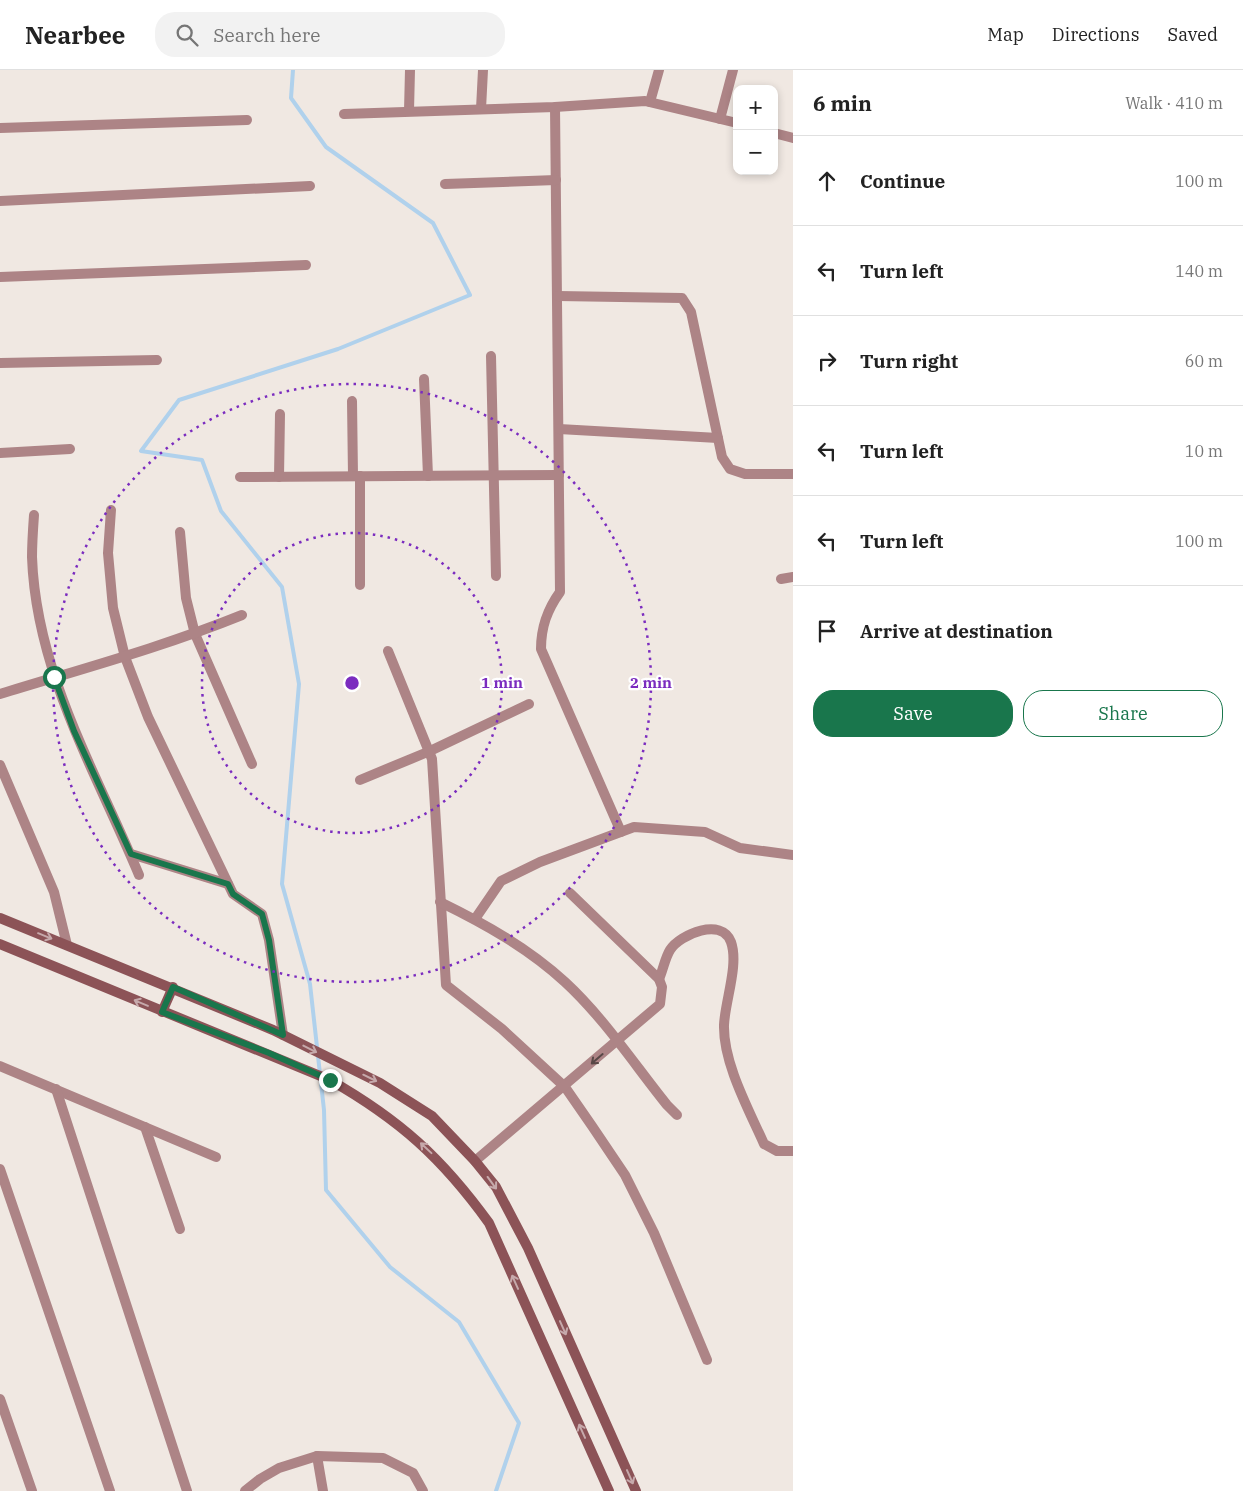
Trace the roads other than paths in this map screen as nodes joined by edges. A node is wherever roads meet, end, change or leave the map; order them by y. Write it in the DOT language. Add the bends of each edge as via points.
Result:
graph roads {
  1 [pos="410,70"];
  2 [pos="483,70"];
  3 [pos="660,70"];
  4 [pos="733,70"];
  5 [pos="650,102"];
  6 [pos="555,107"];
  7 [pos="481,109"];
  8 [pos="409,112"];
  9 [pos="344,114"];
  10 [pos="720,119"];
  11 [pos="247,120"];
  12 [pos="733,123"];
  13 [pos="0,128"];
  14 [pos="778,134"];
  15 [pos="793,138"];
  16 [pos="556,180"];
  17 [pos="445,184"];
  18 [pos="310,186"];
  19 [pos="0,201"];
  20 [pos="306,265"];
  21 [pos="0,277"];
  22 [pos="558,296"];
  23 [pos="491,356"];
  24 [pos="157,360"];
  25 [pos="0,362"];
  26 [pos="424,379"];
  27 [pos="352,401"];
  28 [pos="280,414"];
  29 [pos="559,429"];
  30 [pos="718,438"];
  31 [pos="70,449"];
  32 [pos="0,453"];
  33 [pos="559,474"];
  34 [pos="793,474"];
  35 [pos="494,475"];
  36 [pos="357,476"];
  37 [pos="428,476"];
  38 [pos="240,477"];
  39 [pos="279,477"];
  40 [pos="111,510"];
  41 [pos="34,515"];
  42 [pos="180,532"];
  43 [pos="496,576"];
  44 [pos="793,577"];
  45 [pos="781,579"];
  46 [pos="360,585"];
  47 [pos="242,615"];
  48 [pos="195,634"];
  49 [pos="388,651"];
  50 [pos="125,658"];
  51 [pos="54,677"];
  52 [pos="0,694"];
  53 [pos="529,704"];
  54 [pos="430,751"];
  55 [pos="252,764"];
  56 [pos="0,765"];
  57 [pos="360,780"];
  58 [pos="621,832"];
  59 [pos="131,854"];
  60 [pos="793,855"];
  61 [pos="139,875"];
  62 [pos="228,884"];
  63 [pos="570,893"];
  64 [pos="440,902"];
  65 [pos="0,918"];
  66 [pos="475,919"];
  67 [pos="0,944"];
  68 [pos="67,945"];
  69 [pos="660,979"];
  70 [pos="173,987"];
  71 [pos="162,1012"];
  72 [pos="283,1035"];
  73 [pos="617,1041"];
  74 [pos="0,1066"];
  75 [pos="565,1086"];
  76 [pos="56,1089"];
  77 [pos="677,1115"];
  78 [pos="145,1127"];
  79 [pos="793,1151"];
  80 [pos="216,1157"];
  81 [pos="475,1162"];
  82 [pos="0,1168"];
  83 [pos="180,1229"];
  84 [pos="707,1360"];
  85 [pos="0,1399"];
  86 [pos="317,1456"];
  87 [pos="32,1491"];
  88 [pos="110,1491"];
  89 [pos="187,1491"];
  90 [pos="246,1491"];
  91 [pos="323,1491"];
  92 [pos="423,1491"];
  93 [pos="608,1491"];
  94 [pos="636,1491"];
  1 -- 8 [label="street"];
  2 -- 7 [label="street"];
  3 -- 5 [label="street"];
  4 -- 10 [label="street"];
  5 -- 6 [label="street"];
  5 -- 10 [label="street"];
  6 -- 7 [label="street"];
  6 -- 16 [label="street"];
  7 -- 8 [label="street"];
  8 -- 9 [label="street"];
  10 -- 12 [label="street"];
  11 -- 13 [label="street"];
  14 -- 15 [label="street"];
  16 -- 17 [label="street"];
  16 -- 22 [label="street"];
  18 -- 19 [label="street"];
  20 -- 21 [label="street"];
  22 -- 29 [label="street"];
  22 -- 30 [label="street" via="682,298 691,312"];
  23 -- 35 [label="street"];
  24 -- 25 [label="street"];
  26 -- 37 [label="street"];
  27 -- 36 [label="street"];
  28 -- 39 [label="street"];
  29 -- 30 [label="street"];
  29 -- 33 [label="street"];
  30 -- 34 [label="street" via="722,457 730,469 745,474"];
  31 -- 32 [label="street"];
  33 -- 35 [label="street"];
  33 -- 58 [label="street" via="560,592 550,606 541,632 541,649"];
  35 -- 37 [label="street"];
  35 -- 43 [label="street"];
  36 -- 37 [label="street"];
  36 -- 39 [label="street"];
  36 -- 46 [label="street"];
  38 -- 39 [label="street"];
  40 -- 50 [label="street" via="108,553 113,608"];
  41 -- 51 [label="street" via="32,557 37,602"];
  42 -- 48 [label="street" via="186,598"];
  44 -- 45 [label="street"];
  47 -- 48 [label="street"];
  48 -- 50 [label="street"];
  48 -- 55 [label="street"];
  49 -- 54 [label="street"];
  50 -- 51 [label="street"];
  50 -- 62 [label="street" via="148,717"];
  51 -- 52 [label="street"];
  51 -- 59 [label="street" via="74,731"];
  53 -- 54 [label="street"];
  54 -- 57 [label="street"];
  54 -- 64 [label="street"];
  56 -- 68 [label="street" via="54,892"];
  58 -- 60 [label="street" via="634,827 705,832 740,848"];
  58 -- 66 [label="street" via="540,862 501,881"];
  59 -- 61 [label="street"];
  59 -- 62 [label="street"];
  62 -- 72 [label="street" via="233,894 262,914"];
  63 -- 69 [label="street"];
  64 -- 66 [label="street"];
  64 -- 75 [label="street" via="446,985 502,1029"];
  65 -- 68 [label="street, one-way"];
  66 -- 73 [label="street" via="491,927 564,982"];
  71 -- 67 [label="street, one-way"];
  68 -- 70 [label="street"];
  69 -- 73 [label="street" via="660,1004"];
  69 -- 79 [label="street" via="670,950 680,939 698,931 713,930 726,934 731,941 733,956 724,1025 727,1052 764,1144 777,1151"];
  70 -- 71 [label="street"];
  70 -- 72 [label="street"];
  93 -- 71 [label="street, one-way" via="488,1223 461,1186 400,1125 367,1101 300,1066"];
  72 -- 81 [label="street, one-way" via="380,1083 432,1116"];
  73 -- 75 [label="street, one-way"];
  73 -- 77 [label="street"];
  74 -- 76 [label="street"];
  75 -- 81 [label="street"];
  75 -- 84 [label="street" via="625,1175 654,1233"];
  76 -- 78 [label="street"];
  76 -- 89 [label="street"];
  78 -- 80 [label="street"];
  78 -- 83 [label="street"];
  81 -- 94 [label="street, one-way" via="496,1188 528,1248"];
  82 -- 88 [label="street"];
  85 -- 87 [label="street"];
  86 -- 90 [label="street" via="279,1468"];
  86 -- 91 [label="street"];
  86 -- 92 [label="street" via="384,1458 413,1473"];
}
